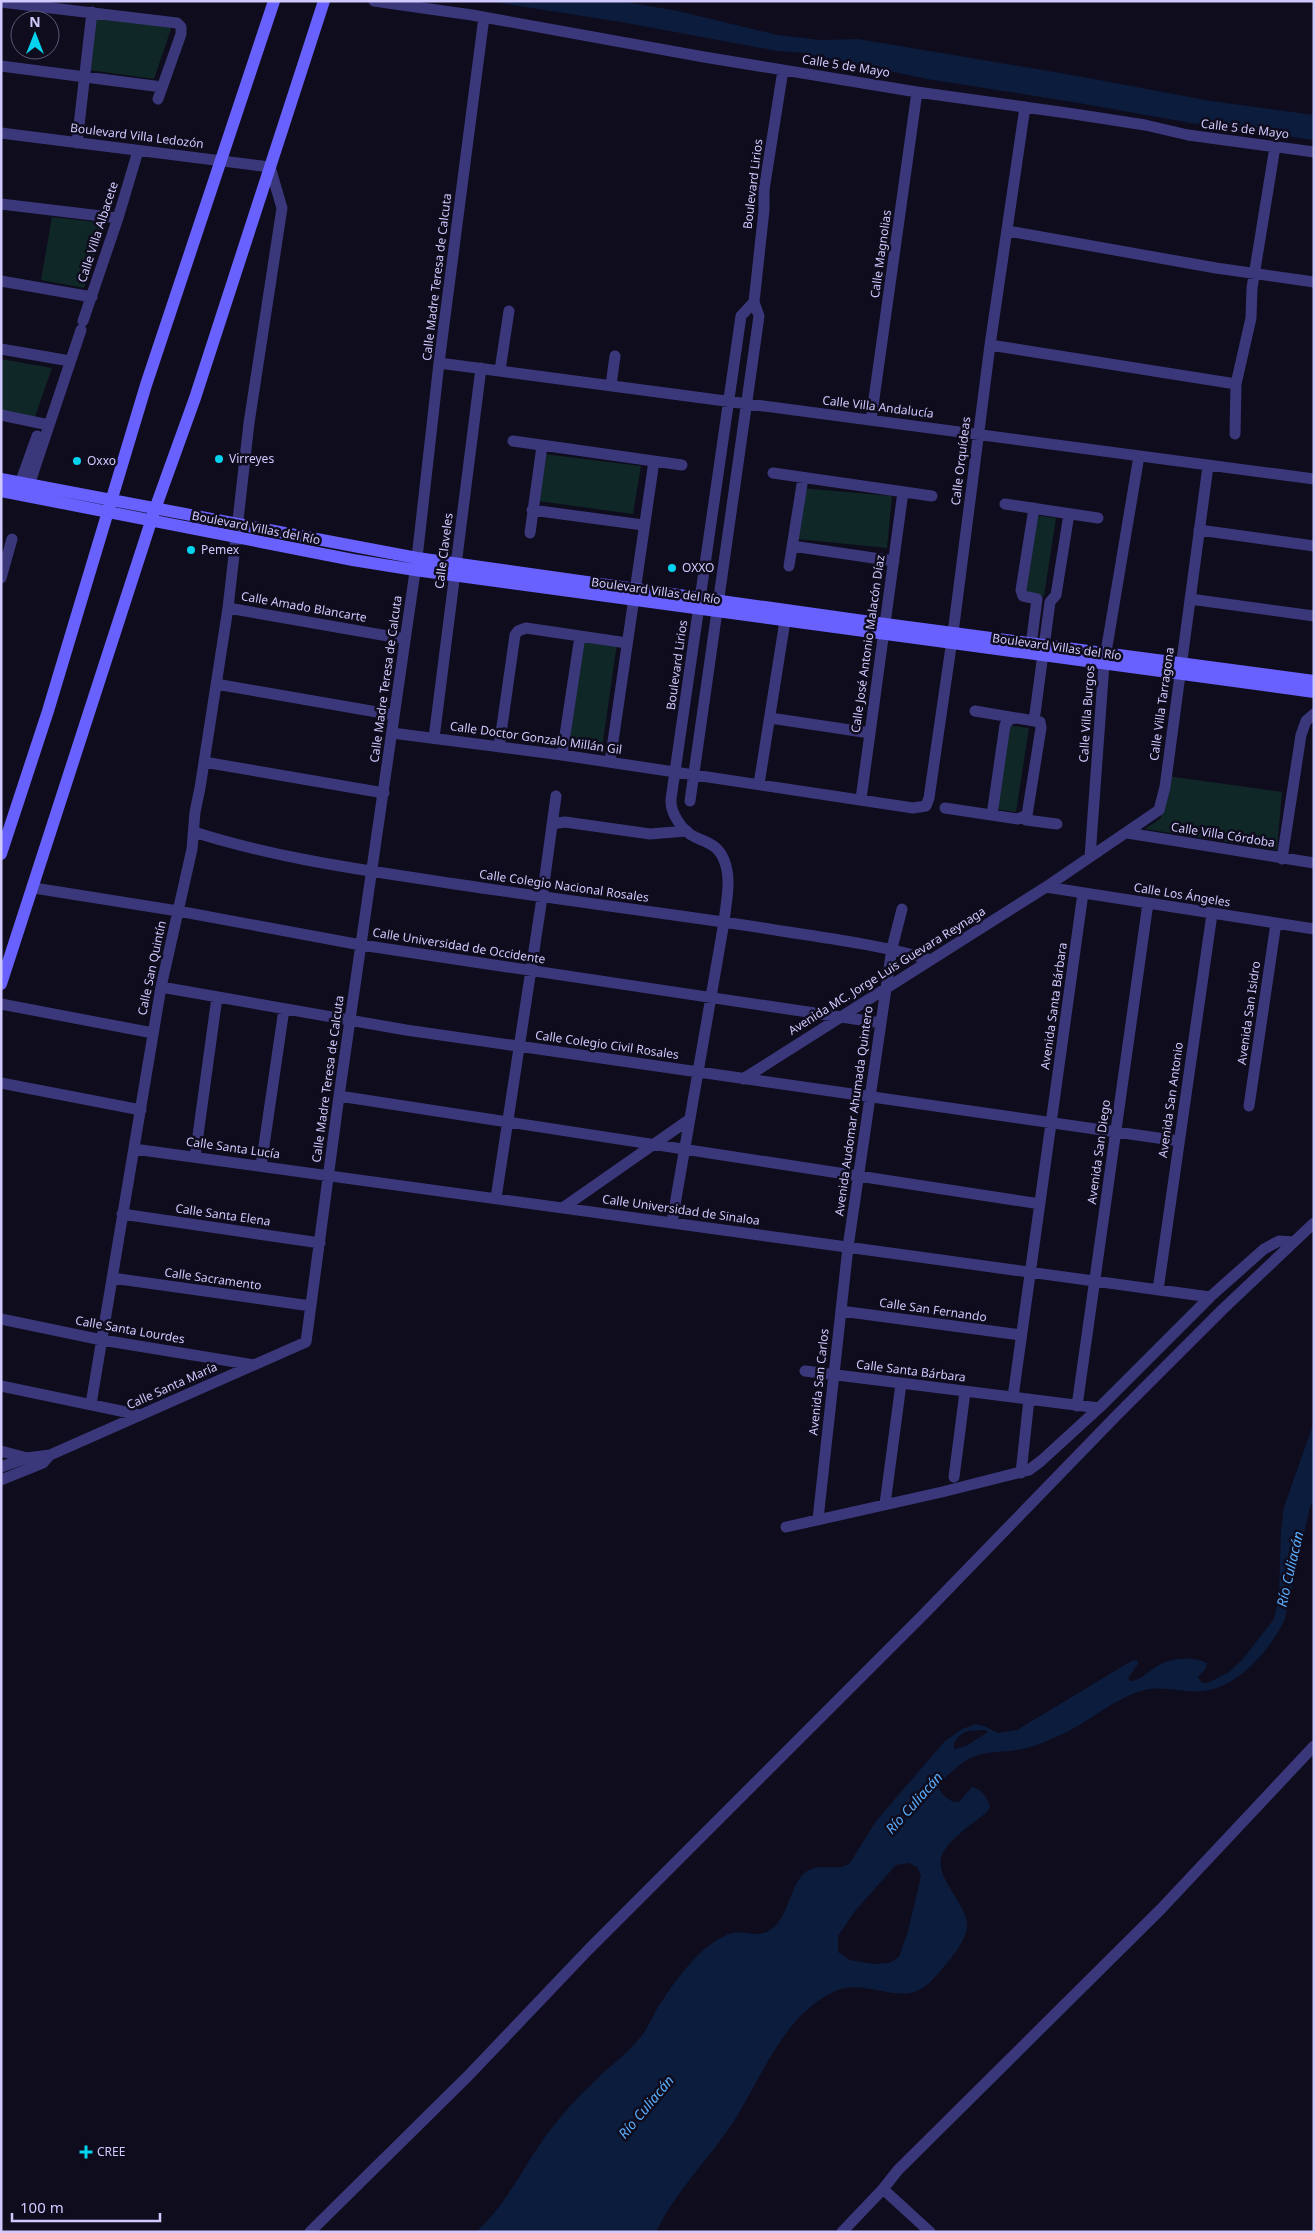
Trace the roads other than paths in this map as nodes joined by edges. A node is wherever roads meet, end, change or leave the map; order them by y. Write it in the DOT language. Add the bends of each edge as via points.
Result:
graph roads {
  1 [pos="274,1"];
  2 [pos="324,1"];
  3 [pos="374,1"];
  4 [pos="1,2"];
  5 [pos="92,12"];
  6 [pos="484,18"];
  7 [pos="1,66"];
  8 [pos="783,70"];
  9 [pos="84,76"];
  10 [pos="162,87"];
  11 [pos="917,92"];
  12 [pos="158,99"];
  13 [pos="1025,107"];
  14 [pos="1,133"];
  15 [pos="77,143"];
  16 [pos="1275,147"];
  17 [pos="138,151"];
  18 [pos="1314,152"];
  19 [pos="220,160"];
  20 [pos="270,167"];
  21 [pos="1,204"];
  22 [pos="118,218"];
  23 [pos="1008,231"];
  24 [pos="1255,274"];
  25 [pos="1,281"];
  26 [pos="1314,282"];
  27 [pos="92,297"];
  28 [pos="754,302"];
  29 [pos="509,310"];
  30 [pos="990,345"];
  31 [pos="1,349"];
  32 [pos="615,356"];
  33 [pos="70,360"];
  34 [pos="439,363"];
  35 [pos="481,368"];
  36 [pos="500,370"];
  37 [pos="1236,384"];
  38 [pos="611,385"];
  39 [pos="728,400"];
  40 [pos="746,404"];
  41 [pos="1,415"];
  42 [pos="871,420"];
  43 [pos="46,424"];
  44 [pos="978,434"];
  45 [pos="1235,434"];
  46 [pos="513,441"];
  47 [pos="542,446"];
  48 [pos="1139,456"];
  49 [pos="654,461"];
  50 [pos="682,465"];
  51 [pos="1208,466"];
  52 [pos="773,473"];
  53 [pos="1,478"];
  54 [pos="803,478"];
  55 [pos="1314,479"];
  56 [pos="23,489"];
  57 [pos="1,491"];
  58 [pos="903,492"];
  59 [pos="932,496"];
  60 [pos="1006,504"];
  61 [pos="110,506"];
  62 [pos="1034,508"];
  63 [pos="532,510"];
  64 [pos="1069,514"];
  65 [pos="153,515"];
  66 [pos="1098,518"];
  67 [pos="643,525"];
  68 [pos="237,530"];
  69 [pos="1200,530"];
  70 [pos="530,533"];
  71 [pos="12,539"];
  72 [pos="792,546"];
  73 [pos="1314,546"];
  74 [pos="4,559"];
  75 [pos="894,562"];
  76 [pos="416,564"];
  77 [pos="789,566"];
  78 [pos="456,570"];
  79 [pos="1,578"];
  80 [pos="634,594"];
  81 [pos="1190,599"];
  82 [pos="699,603"];
  83 [pos="717,605"];
  84 [pos="228,608"];
  85 [pos="1314,616"];
  86 [pos="785,621"];
  87 [pos="884,629"];
  88 [pos="580,636"];
  89 [pos="952,638"];
  90 [pos="405,639"];
  91 [pos="627,643"];
  92 [pos="1037,650"];
  93 [pos="1105,659"];
  94 [pos="1181,669"];
  95 [pos="1314,681"];
  96 [pos="216,684"];
  97 [pos="1314,692"];
  98 [pos="975,711"];
  99 [pos="1314,714"];
  100 [pos="394,715"];
  101 [pos="770,718"];
  102 [pos="1016,718"];
  103 [pos="1034,721"];
  104 [pos="870,732"];
  105 [pos="392,733"];
  106 [pos="434,738"];
  107 [pos="499,747"];
  108 [pos="562,755"];
  109 [pos="204,762"];
  110 [pos="610,762"];
  111 [pos="676,772"];
  112 [pos="694,775"];
  113 [pos="759,784"];
  114 [pos="384,793"];
  115 [pos="556,796"];
  116 [pos="861,800"];
  117 [pos="690,801"];
  118 [pos="945,808"];
  119 [pos="1026,814"];
  120 [pos="992,815"];
  121 [pos="552,824"];
  122 [pos="1057,824"];
  123 [pos="687,831"];
  124 [pos="194,832"];
  125 [pos="1127,833"];
  126 [pos="1,854"];
  127 [pos="1090,857"];
  128 [pos="1282,859"];
  129 [pos="1314,863"];
  130 [pos="372,872"];
  131 [pos="1046,887"];
  132 [pos="34,888"];
  133 [pos="1083,893"];
  134 [pos="542,898"];
  135 [pos="1148,903"];
  136 [pos="902,909"];
  137 [pos="178,911"];
  138 [pos="1212,914"];
  139 [pos="724,922"];
  140 [pos="1276,923"];
  141 [pos="1314,929"];
  142 [pos="361,945"];
  143 [pos="892,948"];
  144 [pos="932,960"];
  145 [pos="531,971"];
  146 [pos="1,984"];
  147 [pos="161,987"];
  148 [pos="886,990"];
  149 [pos="217,998"];
  150 [pos="711,998"];
  151 [pos="1,1004"];
  152 [pos="284,1009"];
  153 [pos="839,1017"];
  154 [pos="350,1021"];
  155 [pos="881,1023"];
  156 [pos="153,1033"];
  157 [pos="520,1046"];
  158 [pos="698,1072"];
  159 [pos="742,1078"];
  160 [pos="1,1082"];
  161 [pos="339,1096"];
  162 [pos="870,1097"];
  163 [pos="1249,1106"];
  164 [pos="141,1110"];
  165 [pos="690,1119"];
  166 [pos="508,1122"];
  167 [pos="1051,1123"];
  168 [pos="1116,1132"];
  169 [pos="1179,1141"];
  170 [pos="653,1145"];
  171 [pos="134,1149"];
  172 [pos="685,1149"];
  173 [pos="195,1157"];
  174 [pos="261,1166"];
  175 [pos="328,1175"];
  176 [pos="859,1176"];
  177 [pos="496,1198"];
  178 [pos="1040,1204"];
  179 [pos="564,1207"];
  180 [pos="122,1214"];
  181 [pos="672,1222"];
  182 [pos="1314,1224"];
  183 [pos="1294,1242"];
  184 [pos="320,1243"];
  185 [pos="848,1247"];
  186 [pos="1030,1273"];
  187 [pos="112,1278"];
  188 [pos="1094,1282"];
  189 [pos="1158,1290"];
  190 [pos="1210,1297"];
  191 [pos="311,1306"];
  192 [pos="841,1311"];
  193 [pos="1,1319"];
  194 [pos="1021,1336"];
  195 [pos="102,1340"];
  196 [pos="306,1342"];
  197 [pos="254,1365"];
  198 [pos="805,1371"];
  199 [pos="834,1374"];
  200 [pos="901,1384"];
  201 [pos="1,1386"];
  202 [pos="965,1392"];
  203 [pos="1013,1397"];
  204 [pos="1029,1399"];
  205 [pos="91,1404"];
  206 [pos="1077,1406"];
  207 [pos="1099,1408"];
  208 [pos="140,1414"];
  209 [pos="1,1451"];
  210 [pos="26,1458"];
  211 [pos="47,1459"];
  212 [pos="1,1466"];
  213 [pos="1021,1473"];
  214 [pos="954,1477"];
  215 [pos="1,1480"];
  216 [pos="885,1504"];
  217 [pos="818,1519"];
  218 [pos="786,1527"];
  219 [pos="1314,1746"];
  220 [pos="884,2189"];
  221 [pos="310,2232"];
  222 [pos="842,2232"];
  223 [pos="930,2232"];
  1 -- 19 [label="street"];
  2 -- 20 [label="street"];
  3 -- 6 [label="street, Calle 5 de Mayo"];
  4 -- 5 [label="street"];
  5 -- 9 [label="street"];
  5 -- 10 [label="street" via="180,25 181,34"];
  6 -- 8 [label="street, Calle 5 de Mayo"];
  6 -- 34 [label="street, Calle Madre Teresa de Calcuta"];
  7 -- 9 [label="street"];
  8 -- 11 [label="street, Calle 5 de Mayo"];
  8 -- 28 [label="street, Boulevard Lirios" via="764,190"];
  9 -- 10 [label="street"];
  9 -- 15 [label="street"];
  10 -- 12 [label="street"];
  11 -- 13 [label="street, Calle 5 de Mayo"];
  11 -- 42 [label="street, Calle Magnolias"];
  13 -- 16 [label="street, Calle 5 de Mayo"];
  13 -- 23 [label="street, Calle Orquídeas"];
  14 -- 15 [label="street, Boulevard Villa Ledozón"];
  15 -- 17 [label="street, Boulevard Villa Ledozón"];
  16 -- 18 [label="street, Calle 5 de Mayo"];
  16 -- 24 [label="street"];
  17 -- 19 [label="street, Boulevard Villa Ledozón"];
  17 -- 22 [label="street, Calle Villa Albacete"];
  19 -- 20 [label="street, Boulevard Villa Ledozón"];
  19 -- 61 [label="street"];
  20 -- 65 [label="street" via="195,398"];
  20 -- 68 [label="street, Calle San Quintín" via="282,208 249,423"];
  21 -- 22 [label="street"];
  22 -- 27 [label="street, Calle Villa Albacete"];
  23 -- 24 [label="street"];
  23 -- 30 [label="street, Calle Orquídeas"];
  24 -- 26 [label="street"];
  24 -- 37 [label="street" via="1251,318"];
  25 -- 27 [label="street"];
  27 -- 33 [label="street, Calle Villa Albacete"];
  28 -- 39 [label="street, Boulevard Lirios" via="741,316"];
  28 -- 40 [label="street, Boulevard Lirios" via="759,316"];
  29 -- 36 [label="street"];
  30 -- 37 [label="street"];
  30 -- 44 [label="street, Calle Orquídeas"];
  31 -- 33 [label="street"];
  32 -- 38 [label="street"];
  33 -- 43 [label="street, Calle Villa Albacete"];
  34 -- 35 [label="street, Calle Villa Andalucía"];
  34 -- 76 [label="street, Calle Madre Teresa de Calcuta"];
  35 -- 36 [label="street, Calle Villa Andalucía"];
  35 -- 78 [label="street, Calle Claveles"];
  36 -- 38 [label="street, Calle Villa Andalucía"];
  37 -- 45 [label="street"];
  38 -- 39 [label="street, Calle Villa Andalucía"];
  39 -- 40 [label="street, Calle Villa Andalucía"];
  39 -- 82 [label="street, Boulevard Lirios"];
  40 -- 42 [label="street, Calle Villa Andalucía"];
  40 -- 83 [label="street, Boulevard Lirios"];
  41 -- 43 [label="street"];
  42 -- 44 [label="street, Calle Villa Andalucía"];
  43 -- 56 [label="street, Calle Villa Albacete"];
  44 -- 48 [label="street, Calle Villa Andalucía"];
  44 -- 89 [label="street, Calle Orquídeas"];
  46 -- 47 [label="street"];
  47 -- 49 [label="street"];
  47 -- 63 [label="street"];
  48 -- 51 [label="street, Calle Villa Andalucía"];
  48 -- 93 [label="street, Calle Villa Burgos"];
  49 -- 50 [label="street"];
  49 -- 67 [label="street"];
  51 -- 55 [label="street, Calle Villa Andalucía"];
  51 -- 69 [label="street, Calle Villa Tarragona"];
  52 -- 54 [label="street"];
  53 -- 56 [label="street, Boulevard Villas del Río"];
  54 -- 58 [label="street"];
  54 -- 72 [label="street"];
  56 -- 57 [label="street, Boulevard Villas del Río"];
  56 -- 61 [label="street, Boulevard Villas del Río"];
  58 -- 59 [label="street"];
  58 -- 75 [label="street, Calle José Antonio Malacón Díaz"];
  60 -- 62 [label="street"];
  61 -- 65 [label="street, Boulevard Villas del Río"];
  61 -- 126 [label="street"];
  62 -- 64 [label="street"];
  62 -- 92 [label="street" via="1020,590 1023,596 1037,599"];
  63 -- 67 [label="street"];
  63 -- 70 [label="street"];
  64 -- 66 [label="street"];
  64 -- 92 [label="street" via="1056,596 1050,602"];
  65 -- 68 [label="street, Boulevard Villas del Río"];
  65 -- 132 [label="street"];
  67 -- 80 [label="street"];
  68 -- 76 [label="street, Boulevard Villas del Río"];
  68 -- 84 [label="street, Calle San Quintín"];
  69 -- 73 [label="street"];
  69 -- 81 [label="street, Calle Villa Tarragona"];
  71 -- 74 [label="street"];
  72 -- 75 [label="street"];
  72 -- 77 [label="street"];
  74 -- 79 [label="street"];
  75 -- 87 [label="street, Calle José Antonio Malacón Díaz"];
  76 -- 78 [label="street, Boulevard Villas del Río"];
  76 -- 90 [label="street, Calle Madre Teresa de Calcuta"];
  78 -- 80 [label="street, Boulevard Villas del Río"];
  78 -- 106 [label="street, Calle Claveles"];
  80 -- 82 [label="street, Boulevard Villas del Río"];
  80 -- 91 [label="street"];
  81 -- 85 [label="street"];
  81 -- 94 [label="street, Calle Villa Tarragona"];
  82 -- 83 [label="street, Boulevard Villas del Río"];
  82 -- 111 [label="street, Boulevard Lirios"];
  83 -- 86 [label="street, Boulevard Villas del Río"];
  83 -- 87 [label="street, Boulevard Villas del Río"];
  83 -- 112 [label="street, Boulevard Lirios"];
  84 -- 90 [label="street, Calle Amado Blancarte"];
  84 -- 96 [label="street, Calle San Quintín"];
  86 -- 87 [label="street, Boulevard Villas del Río"];
  86 -- 101 [label="street"];
  87 -- 89 [label="street, Boulevard Villas del Río"];
  87 -- 104 [label="street, Calle José Antonio Malacón Díaz"];
  88 -- 91 [label="street"];
  88 -- 107 [label="street" via="526,628 514,636"];
  88 -- 108 [label="street"];
  89 -- 92 [label="street, Boulevard Villas del Río"];
  89 -- 116 [label="street, Calle Orquídeas" via="928,801 923,808 913,808"];
  90 -- 100 [label="street, Calle Madre Teresa de Calcuta"];
  91 -- 110 [label="street"];
  92 -- 93 [label="street, Boulevard Villas del Río"];
  92 -- 103 [label="street"];
  93 -- 94 [label="street, Boulevard Villas del Río"];
  93 -- 127 [label="street, Calle Villa Burgos"];
  94 -- 95 [label="street, Boulevard Villas del Río"];
  94 -- 97 [label="street, Boulevard Villas del Río"];
  94 -- 125 [label="street, Calle Villa Tarragona" via="1161,807"];
  96 -- 100 [label="street"];
  96 -- 109 [label="street, Calle San Quintín"];
  98 -- 102 [label="street"];
  99 -- 128 [label="street" via="1306,721 1301,735"];
  100 -- 105 [label="street, Calle Madre Teresa de Calcuta"];
  101 -- 104 [label="street"];
  101 -- 113 [label="street"];
  102 -- 103 [label="street"];
  102 -- 120 [label="street" via="1005,724"];
  103 -- 119 [label="street" via="1040,722 1041,728"];
  104 -- 116 [label="street, Calle José Antonio Malacón Díaz"];
  105 -- 106 [label="street, Calle Doctor Gonzalo Millán Gil"];
  105 -- 114 [label="street, Calle Madre Teresa de Calcuta"];
  106 -- 107 [label="street, Calle Doctor Gonzalo Millán Gil"];
  107 -- 108 [label="street, Calle Doctor Gonzalo Millán Gil"];
  108 -- 110 [label="street, Calle Doctor Gonzalo Millán Gil"];
  109 -- 114 [label="street"];
  109 -- 124 [label="street, Calle San Quintín" via="194,812"];
  110 -- 111 [label="street, Calle Doctor Gonzalo Millán Gil"];
  111 -- 112 [label="street, Calle Doctor Gonzalo Millán Gil"];
  111 -- 123 [label="street, Boulevard Lirios" via="670,808"];
  112 -- 113 [label="street"];
  112 -- 117 [label="street, Boulevard Lirios"];
  113 -- 116 [label="street"];
  114 -- 130 [label="street, Calle Madre Teresa de Calcuta"];
  115 -- 121 [label="street"];
  118 -- 120 [label="street"];
  119 -- 120 [label="street"];
  119 -- 122 [label="street" via="1026,820"];
  121 -- 123 [label="street" via="565,822 650,834"];
  121 -- 134 [label="street"];
  123 -- 139 [label="street, Boulevard Lirios" via="711,843 724,860 729,878"];
  124 -- 130 [label="street, Calle Colegio Nacional Rosales" via="276,853"];
  124 -- 137 [label="street, Calle San Quintín"];
  125 -- 127 [label="street, Calle Villa Tarragona"];
  125 -- 128 [label="street, Calle Villa Córdoba"];
  127 -- 131 [label="street, Calle Villa Tarragona"];
  128 -- 129 [label="street, Calle Villa Córdoba"];
  130 -- 134 [label="street, Calle Colegio Nacional Rosales"];
  130 -- 142 [label="street, Calle Madre Teresa de Calcuta"];
  131 -- 133 [label="street, Calle Los Ángeles"];
  131 -- 144 [label="street, Avenida MC. Jorge Luis Guevara Reynaga"];
  132 -- 137 [label="street, Calle Universidad de Occidente"];
  132 -- 146 [label="street"];
  133 -- 135 [label="street, Calle Los Ángeles"];
  133 -- 167 [label="street, Avenida Santa Bárbara"];
  134 -- 139 [label="street, Calle Colegio Nacional Rosales"];
  134 -- 145 [label="street"];
  135 -- 138 [label="street, Calle Los Ángeles"];
  135 -- 168 [label="street, Avenida San Diego"];
  136 -- 143 [label="street, Avenida Audomar Ahumada Quintero"];
  137 -- 142 [label="street, Calle Universidad de Occidente"];
  137 -- 147 [label="street, Calle San Quintín"];
  138 -- 140 [label="street, Calle Los Ángeles"];
  138 -- 169 [label="street, Avenida San Antonio"];
  139 -- 143 [label="street, Calle Colegio Nacional Rosales"];
  139 -- 150 [label="street, Boulevard Lirios"];
  140 -- 141 [label="street, Calle Los Ángeles"];
  140 -- 163 [label="street, Avenida San Isidro"];
  142 -- 145 [label="street, Calle Universidad de Occidente"];
  142 -- 154 [label="street, Calle Madre Teresa de Calcuta"];
  143 -- 144 [label="street, Calle Colegio Nacional Rosales"];
  143 -- 148 [label="street, Avenida Audomar Ahumada Quintero"];
  144 -- 148 [label="street, Avenida MC. Jorge Luis Guevara Reynaga"];
  145 -- 150 [label="street, Calle Universidad de Occidente"];
  145 -- 157 [label="street"];
  147 -- 149 [label="street, Calle Colegio Civil Rosales"];
  147 -- 156 [label="street, Calle San Quintín"];
  148 -- 153 [label="street, Avenida MC. Jorge Luis Guevara Reynaga"];
  148 -- 155 [label="street, Avenida Audomar Ahumada Quintero"];
  149 -- 152 [label="street, Calle Colegio Civil Rosales"];
  149 -- 173 [label="street"];
  150 -- 153 [label="street, Calle Universidad de Occidente"];
  150 -- 158 [label="street, Boulevard Lirios"];
  151 -- 156 [label="street"];
  152 -- 154 [label="street, Calle Colegio Civil Rosales"];
  152 -- 174 [label="street"];
  153 -- 155 [label="street, Calle Universidad de Occidente"];
  153 -- 159 [label="street, Avenida MC. Jorge Luis Guevara Reynaga"];
  154 -- 157 [label="street, Calle Colegio Civil Rosales"];
  154 -- 161 [label="street, Calle Madre Teresa de Calcuta"];
  155 -- 162 [label="street, Avenida Audomar Ahumada Quintero"];
  156 -- 164 [label="street, Calle San Quintín"];
  157 -- 158 [label="street, Calle Colegio Civil Rosales"];
  157 -- 166 [label="street"];
  158 -- 159 [label="street, Calle Colegio Civil Rosales"];
  158 -- 165 [label="street, Boulevard Lirios"];
  159 -- 162 [label="street, Calle Colegio Civil Rosales"];
  160 -- 164 [label="street"];
  161 -- 166 [label="street"];
  161 -- 175 [label="street, Calle Madre Teresa de Calcuta"];
  162 -- 167 [label="street, Calle Colegio Civil Rosales"];
  162 -- 176 [label="street, Avenida Audomar Ahumada Quintero"];
  164 -- 171 [label="street, Calle San Quintín"];
  165 -- 170 [label="street"];
  165 -- 172 [label="street, Boulevard Lirios"];
  166 -- 170 [label="street"];
  166 -- 177 [label="street"];
  167 -- 168 [label="street, Calle Colegio Civil Rosales"];
  167 -- 178 [label="street, Avenida Santa Bárbara"];
  168 -- 169 [label="street, Calle Colegio Civil Rosales"];
  168 -- 188 [label="street, Avenida San Diego"];
  169 -- 189 [label="street, Avenida San Antonio"];
  170 -- 172 [label="street"];
  170 -- 179 [label="street"];
  171 -- 173 [label="street, Calle Santa Lucía"];
  171 -- 180 [label="street, Calle San Quintín"];
  172 -- 176 [label="street"];
  172 -- 181 [label="street, Boulevard Lirios"];
  173 -- 174 [label="street, Calle Santa Lucía"];
  174 -- 175 [label="street, Calle Santa Lucía"];
  175 -- 177 [label="street, Calle Universidad de Sinaloa"];
  175 -- 184 [label="street, Calle Madre Teresa de Calcuta"];
  176 -- 178 [label="street"];
  176 -- 185 [label="street, Avenida Audomar Ahumada Quintero"];
  177 -- 179 [label="street, Calle Universidad de Sinaloa"];
  178 -- 186 [label="street"];
  179 -- 181 [label="street, Calle Universidad de Sinaloa"];
  180 -- 184 [label="street, Calle Santa Elena"];
  180 -- 187 [label="street, Calle San Quintín"];
  181 -- 185 [label="street, Calle Universidad de Sinaloa"];
  182 -- 183 [label="street"];
  183 -- 190 [label="street" via="1279,1241 1268,1246"];
  183 -- 221 [label="street" via="1116,1416 924,1614 589,1949 468,2076"];
  184 -- 191 [label="street, Calle Madre Teresa de Calcuta"];
  185 -- 186 [label="street, Calle Universidad de Sinaloa"];
  185 -- 192 [label="street, Avenida San Carlos"];
  186 -- 188 [label="street, Calle Universidad de Sinaloa"];
  186 -- 194 [label="street"];
  187 -- 191 [label="street, Calle Sacramento"];
  187 -- 195 [label="street, Calle San Quintín"];
  188 -- 189 [label="street, Calle Universidad de Sinaloa"];
  188 -- 206 [label="street, Avenida San Diego"];
  189 -- 190 [label="street, Calle Universidad de Sinaloa"];
  190 -- 207 [label="street"];
  191 -- 196 [label="street, Calle Madre Teresa de Calcuta"];
  192 -- 194 [label="street, Calle San Fernando"];
  192 -- 199 [label="street, Avenida San Carlos"];
  193 -- 195 [label="street, Calle Santa Lourdes"];
  194 -- 203 [label="street"];
  195 -- 197 [label="street, Calle Santa Lourdes"];
  195 -- 205 [label="street, Calle San Quintín"];
  196 -- 197 [label="street, Calle Santa María"];
  197 -- 208 [label="street, Calle Santa María"];
  198 -- 199 [label="street, Calle Santa Bárbara"];
  199 -- 200 [label="street, Calle Santa Bárbara"];
  199 -- 217 [label="street, Avenida San Carlos"];
  200 -- 202 [label="street, Calle Santa Bárbara"];
  200 -- 216 [label="street"];
  201 -- 205 [label="street"];
  202 -- 203 [label="street, Calle Santa Bárbara"];
  202 -- 214 [label="street"];
  203 -- 204 [label="street, Calle Santa Bárbara"];
  204 -- 206 [label="street, Calle Santa Bárbara"];
  204 -- 213 [label="street"];
  205 -- 208 [label="street"];
  206 -- 207 [label="street, Calle Santa Bárbara"];
  207 -- 213 [label="street" via="1041,1461"];
  208 -- 211 [label="street, Calle Santa María"];
  209 -- 210 [label="street"];
  210 -- 211 [label="street"];
  210 -- 212 [label="street"];
  211 -- 215 [label="street, Calle Santa María"];
  213 -- 216 [label="street"];
  216 -- 217 [label="street"];
  217 -- 218 [label="street"];
  219 -- 220 [label="street" via="1161,1908 898,2170"];
  220 -- 222 [label="street"];
  220 -- 223 [label="street"];
}
